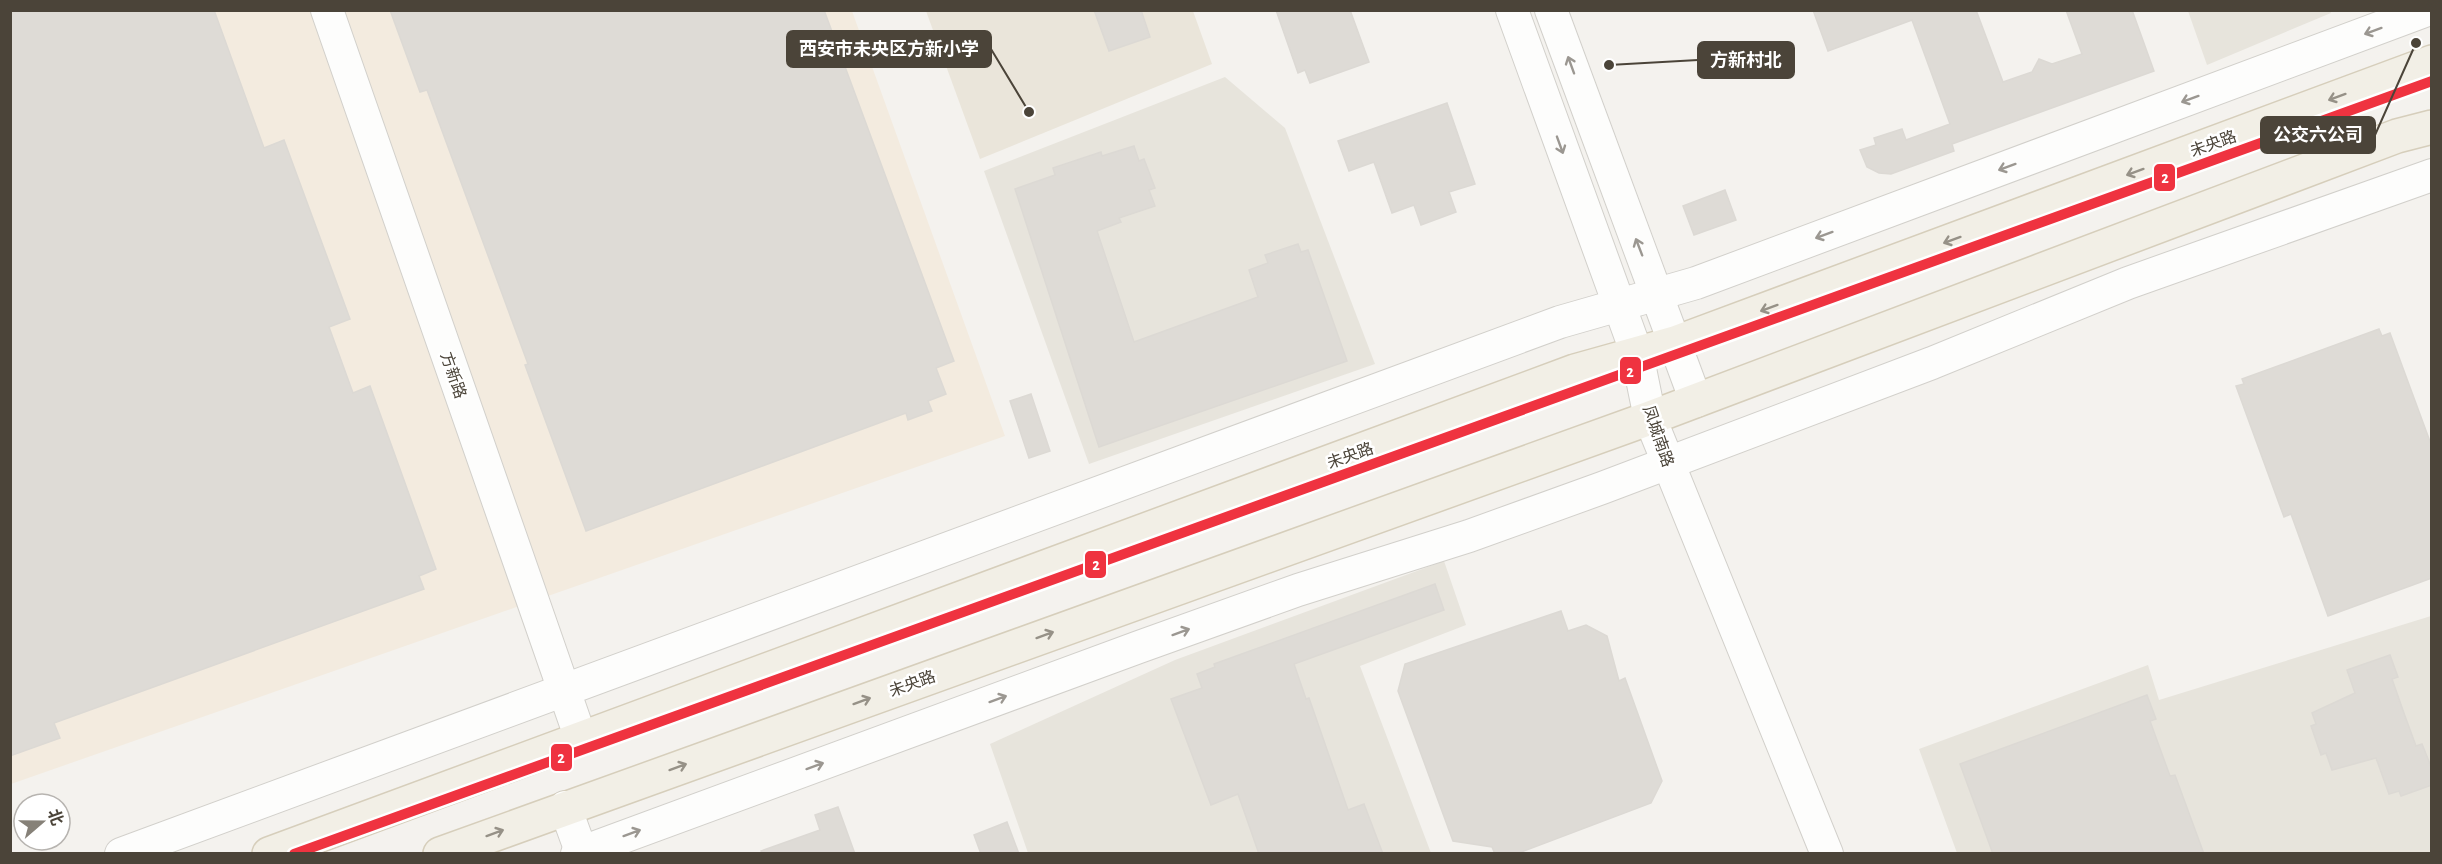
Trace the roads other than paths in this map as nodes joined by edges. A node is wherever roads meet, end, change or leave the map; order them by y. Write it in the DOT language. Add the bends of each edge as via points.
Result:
graph roads {
  1 [pos="327,10"];
  2 [pos="1512,10"];
  3 [pos="1551,10"];
  4 [pos="2427,10"];
  5 [pos="2432,62"];
  6 [pos="2432,127"];
  7 [pos="2432,175"];
  8 [pos="1657,294"];
  9 [pos="1618,305"];
  10 [pos="1675,343"];
  11 [pos="1637,354"];
  12 [pos="1696,401"];
  13 [pos="1650,418"];
  14 [pos="1668,463"];
  15 [pos="564,690"];
  16 [pos="581,739"];
  17 [pos="565,807"];
  18 [pos="580,853"];
  19 [pos="121,854"];
  20 [pos="269,854"];
  21 [pos="440,854"];
  22 [pos="1827,854"];
  1 -- 15 [label="street, 方新路"];
  2 -- 9 [label="street, 凤城南路, one-way"];
  8 -- 3 [label="street, one-way"];
  4 -- 8 [label="street, one-way"];
  5 -- 10 [label="main road, 未央路, one-way"];
  6 -- 12 [label="main road, 未央路" via="2397,136"];
  7 -- 14 [label="street" via="2128,283 1932,363"];
  8 -- 9 [label="street"];
  8 -- 10 [label="street"];
  9 -- 11 [label="street, 凤城南路"];
  9 -- 15 [label="street" via="1560,322"];
  10 -- 11 [label="main road, 未央路"];
  10 -- 12 [label="street"];
  11 -- 13 [label="street, 凤城南路"];
  11 -- 16 [label="main road, 未央路" via="1575,371"];
  12 -- 13 [label="main road, 未央路"];
  13 -- 14 [label="street, 凤城南路"];
  17 -- 13 [label="main road, 未央路, one-way"];
  18 -- 14 [label="street, one-way" via="1139,647 1299,590 1469,536"];
  14 -- 22 [label="street, 凤城南路"];
  15 -- 16 [label="street, 方新路"];
  15 -- 19 [label="street"];
  16 -- 20 [label="main road, 未央路"];
  17 -- 18 [label="street"];
  21 -- 17 [label="main road, 未央路, one-way"];
}
